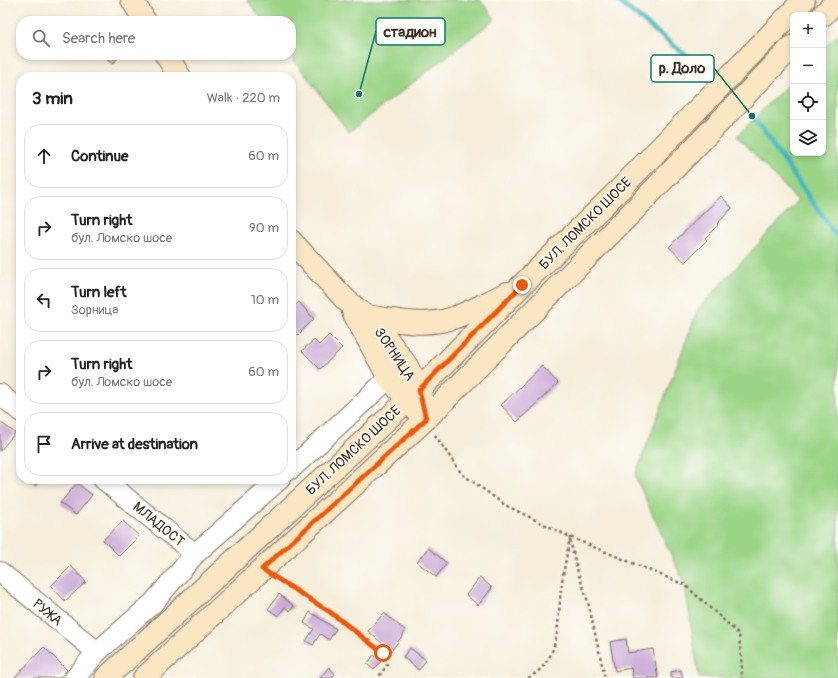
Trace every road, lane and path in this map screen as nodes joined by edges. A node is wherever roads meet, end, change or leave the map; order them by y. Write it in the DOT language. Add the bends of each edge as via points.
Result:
graph roads {
  1 [pos="132,0"];
  2 [pos="804,0"];
  3 [pos="837,0"];
  4 [pos="826,12"];
  5 [pos="142,16"];
  6 [pos="791,48"];
  7 [pos="169,60"];
  8 [pos="177,72"];
  9 [pos="296,246"];
  10 [pos="522,285"];
  11 [pos="346,300"];
  12 [pos="366,316"];
  13 [pos="389,378"];
  14 [pos="0,394"];
  15 [pos="413,396"];
  16 [pos="16,408"];
  17 [pos="426,419"];
  18 [pos="438,440"];
  19 [pos="296,459"];
  20 [pos="109,484"];
  21 [pos="274,484"];
  22 [pos="570,537"];
  23 [pos="195,554"];
  24 [pos="262,569"];
  25 [pos="0,572"];
  26 [pos="97,652"];
  27 [pos="75,678"];
  28 [pos="106,678"];
  29 [pos="144,678"];
  30 [pos="378,678"];
  31 [pos="528,678"];
  32 [pos="605,678"];
  33 [pos="741,678"];
  1 -- 5 [label="main road"];
  2 -- 10 [label="main road, БУЛ. ЛОМСКО ШОСЕ" via="619,190"];
  3 -- 4 [label="main road"];
  6 -- 17 [label="main road, БУЛ. ЛОМСКО ШОСЕ" via="635,210"];
  7 -- 8 [label="main road"];
  9 -- 11 [label="main road, ЗОРНИЦА"];
  10 -- 12 [label="main road" via="449,319 408,322"];
  10 -- 15 [label="main road, БУЛ. ЛОМСКО ШОСЕ"];
  11 -- 12 [label="main road, ЗОРНИЦА"];
  11 -- 13 [label="main road, ЗОРНИЦА"];
  12 -- 15 [label="main road, ЗОРНИЦА" via="392,344 407,366"];
  13 -- 15 [label="main road, ЗОРНИЦА"];
  13 -- 19 [label="street"];
  14 -- 16 [label="street"];
  15 -- 17 [label="main road, ЗОРНИЦА"];
  15 -- 28 [label="main road, БУЛ. ЛОМСКО ШОСЕ"];
  17 -- 24 [label="main road, БУЛ. ЛОМСКО ШОСЕ"];
  18 -- 22 [label="path" via="461,473 505,505"];
  20 -- 23 [label="street, МЛАДОСТ"];
  21 -- 23 [label="street"];
  22 -- 31 [label="path" via="561,590 559,631 554,648 545,665"];
  22 -- 32 [label="path"];
  22 -- 33 [label="path" via="685,585 739,634"];
  23 -- 26 [label="street" via="153,603"];
  24 -- 29 [label="main road, БУЛ. ЛОМСКО ШОСЕ"];
  24 -- 30 [label="path" via="330,612 383,653 387,665"];
  25 -- 26 [label="street, РУЖА"];
  26 -- 27 [label="street"];
}
